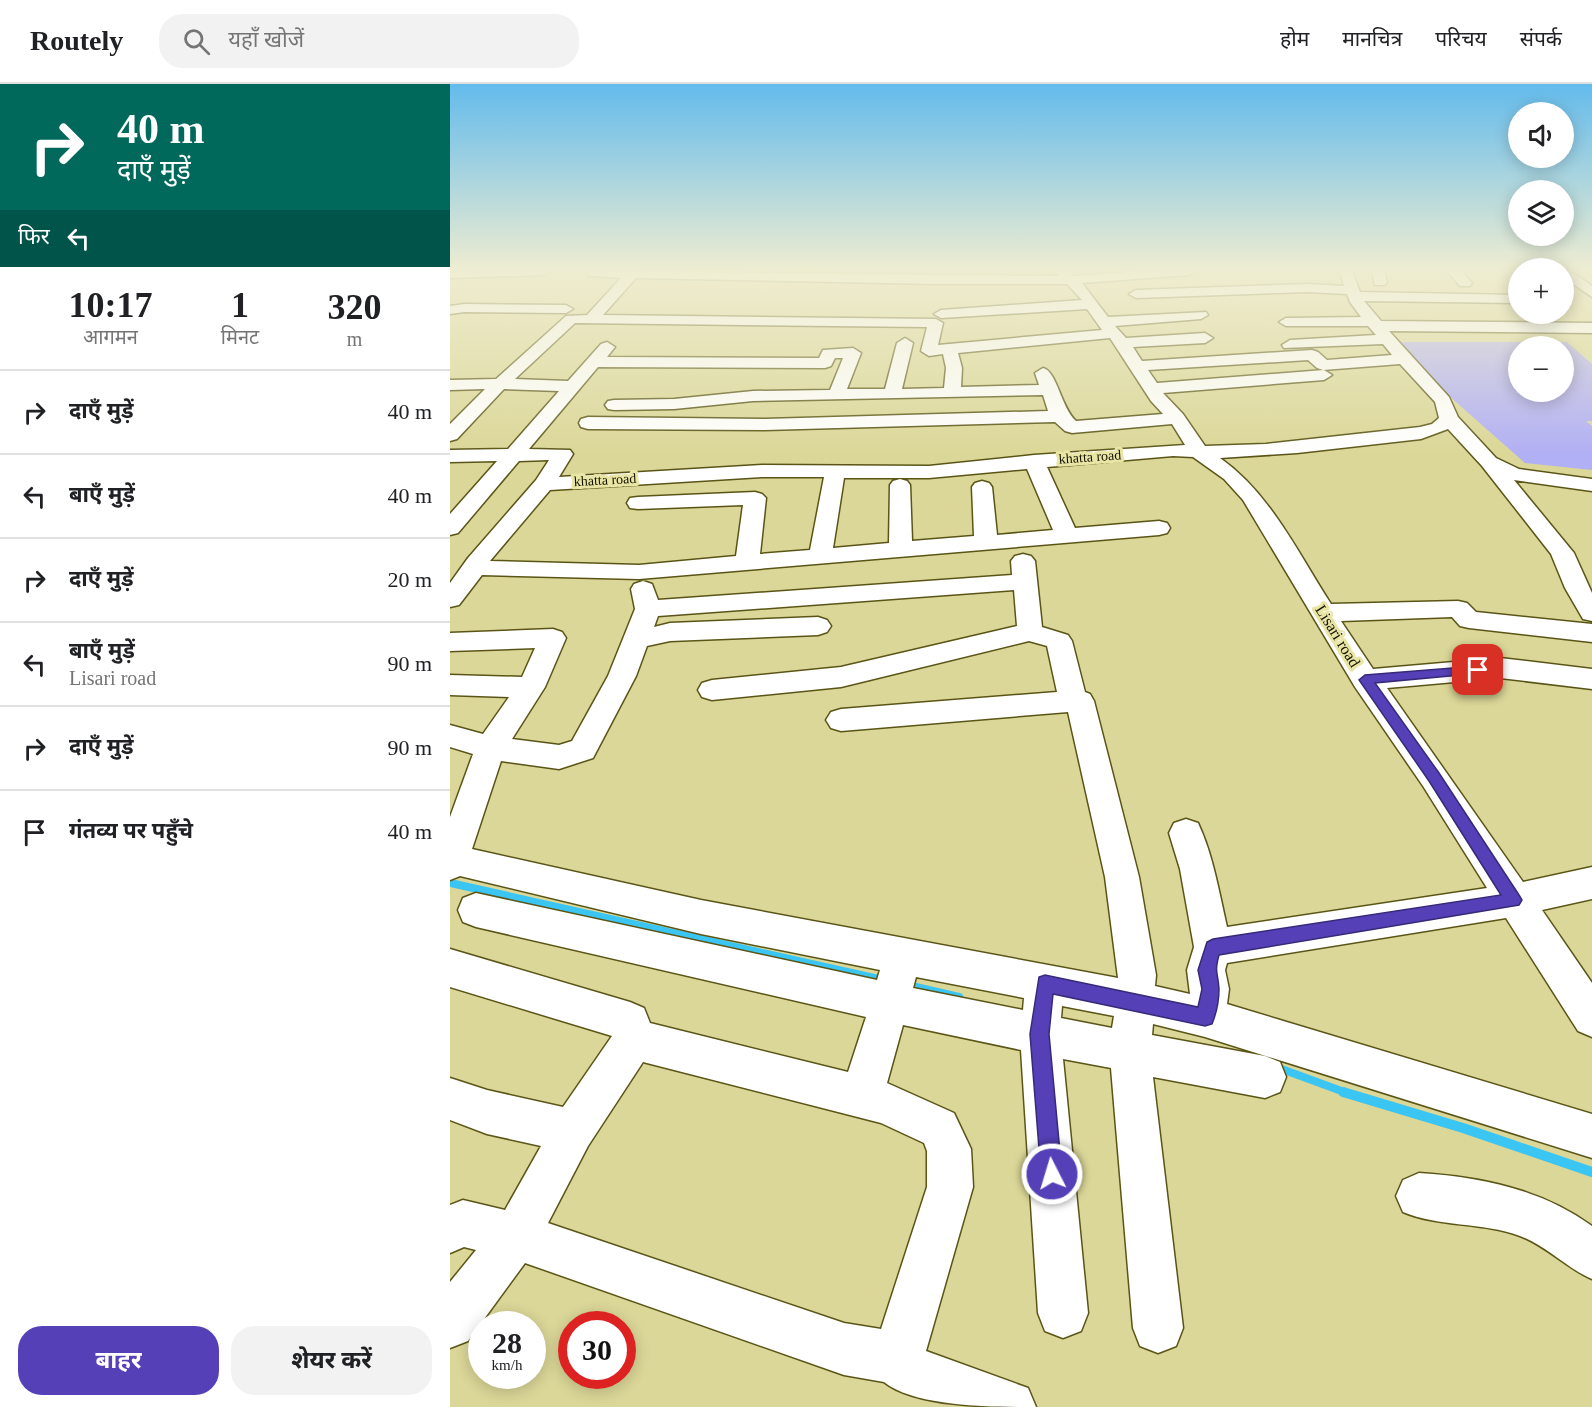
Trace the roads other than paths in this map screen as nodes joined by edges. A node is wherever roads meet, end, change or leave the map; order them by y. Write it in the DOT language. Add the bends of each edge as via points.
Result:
graph roads {
  1 [pos="556,333"];
  2 [pos="624,333"];
  3 [pos="701,333"];
  4 [pos="933,333"];
  5 [pos="1110,333"];
  6 [pos="1352,333"];
  7 [pos="1384,333"];
  8 [pos="1205,338"];
  9 [pos="831,341"];
  10 [pos="864,342"];
  11 [pos="885,342"];
  12 [pos="905,343"];
  13 [pos="930,344"];
  14 [pos="949,348"];
  15 [pos="1236,348"];
  16 [pos="1404,359"];
  17 [pos="594,362"];
  18 [pos="676,362"];
  19 [pos="1137,366"];
  20 [pos="1324,375"];
  21 [pos="730,382"];
  22 [pos="593,383"];
  23 [pos="500,384"];
  24 [pos="574,384"];
  25 [pos="450,385"];
  26 [pos="759,385"];
  27 [pos="1152,389"];
  28 [pos="952,393"];
  29 [pos="892,394"];
  30 [pos="836,395"];
  31 [pos="614,405"];
  32 [pos="1059,416"];
  33 [pos="1170,418"];
  34 [pos="1449,419"];
  35 [pos="588,423"];
  36 [pos="736,424"];
  37 [pos="450,435"];
  38 [pos="1196,448"];
  39 [pos="511,455"];
  40 [pos="450,456"];
  41 [pos="1034,461"];
  42 [pos="1489,462"];
  43 [pos="835,471"];
  44 [pos="544,484"];
  45 [pos="900,485"];
  46 [pos="1592,485"];
  47 [pos="982,487"];
  48 [pos="638,503"];
  49 [pos="450,528"];
  50 [pos="1159,528"];
  51 [pos="1067,536"];
  52 [pos="1021,540"];
  53 [pos="986,543"];
  54 [pos="901,550"];
  55 [pos="820,556"];
  56 [pos="747,563"];
  57 [pos="475,568"];
  58 [pos="639,572"];
  59 [pos="1025,582"];
  60 [pos="450,599"];
  61 [pos="648,609"];
  62 [pos="1323,613"];
  63 [pos="1592,613"];
  64 [pos="818,626"];
  65 [pos="1030,632"];
  66 [pos="1592,633"];
  67 [pos="635,640"];
  68 [pos="450,642"];
  69 [pos="1592,679"];
  70 [pos="1365,680"];
  71 [pos="450,685"];
  72 [pos="531,687"];
  73 [pos="712,690"];
  74 [pos="1073,702"];
  75 [pos="841,720"];
  76 [pos="450,736"];
  77 [pos="490,748"];
  78 [pos="1186,833"];
  79 [pos="451,861"];
  80 [pos="1592,882"];
  81 [pos="1514,900"];
  82 [pos="476,910"];
  83 [pos="1213,947"];
  84 [pos="903,956"];
  85 [pos="450,969"];
  86 [pos="1045,983"];
  87 [pos="1136,1001"];
  88 [pos="891,1003"];
  89 [pos="1205,1017"];
  90 [pos="1592,1017"];
  91 [pos="1040,1034"];
  92 [pos="634,1039"];
  93 [pos="1130,1053"];
  94 [pos="1265,1077"];
  95 [pos="862,1097"];
  96 [pos="450,1099"];
  97 [pos="573,1131"];
  98 [pos="1592,1136"];
  99 [pos="1419,1196"];
  100 [pos="450,1229"];
  101 [pos="516,1236"];
  102 [pos="1592,1256"];
  103 [pos="1063,1313"];
  104 [pos="450,1323"];
  105 [pos="1158,1328"];
  106 [pos="898,1358"];
  107 [pos="1009,1407"];
  1 -- 23 [label="street"];
  2 -- 17 [label="street"];
  3 -- 18 [label="street"];
  4 -- 13 [label="street"];
  5 -- 8 [label="street"];
  5 -- 14 [label="street"];
  5 -- 19 [label="street, Lisari road"];
  5 -- 33 [label="street, Lisari road"];
  6 -- 15 [label="street"];
  7 -- 16 [label="street"];
  9 -- 10 [label="street"];
  11 -- 12 [label="street"];
  12 -- 13 [label="street"];
  12 -- 29 [label="street"];
  13 -- 14 [label="street" via="929,351"];
  14 -- 28 [label="street" via="954,368"];
  16 -- 19 [label="street" via="1323,365 1312,355"];
  16 -- 34 [label="street" via="1443,401"];
  17 -- 18 [label="street"];
  17 -- 24 [label="street"];
  18 -- 30 [label="street" via="782,358 825,363 829,352 853,353"];
  19 -- 27 [label="street, Lisari road"];
  20 -- 27 [label="street"];
  21 -- 26 [label="street"];
  22 -- 24 [label="street"];
  23 -- 24 [label="street"];
  23 -- 25 [label="street"];
  23 -- 37 [label="street"];
  24 -- 39 [label="street"];
  26 -- 30 [label="street"];
  26 -- 31 [label="street" via="674,404"];
  26 -- 36 [label="street"];
  27 -- 33 [label="street, Lisari road"];
  28 -- 29 [label="street"];
  28 -- 32 [label="street" via="1046,382"];
  29 -- 30 [label="street"];
  32 -- 33 [label="street" via="1072,427"];
  32 -- 36 [label="street"];
  33 -- 38 [label="street, Lisari road"];
  34 -- 38 [label="street, khatta road" via="1439,428 1422,433 1257,452"];
  34 -- 42 [label="street"];
  35 -- 36 [label="street"];
  38 -- 41 [label="street, khatta road"];
  38 -- 62 [label="street, Lisari road" via="1231,474 1252,497"];
  39 -- 40 [label="street"];
  39 -- 44 [label="street" via="563,454"];
  39 -- 49 [label="street"];
  41 -- 43 [label="street, khatta road" via="929,472"];
  41 -- 51 [label="street"];
  42 -- 46 [label="street" via="1514,474"];
  42 -- 63 [label="street" via="1562,553"];
  43 -- 44 [label="street, khatta road" via="762,471"];
  43 -- 55 [label="street"];
  44 -- 57 [label="street"];
  45 -- 54 [label="street"];
  47 -- 53 [label="street"];
  48 -- 56 [label="street" via="755,498"];
  50 -- 51 [label="street"];
  51 -- 52 [label="street"];
  52 -- 53 [label="street"];
  52 -- 59 [label="street"];
  53 -- 54 [label="street"];
  54 -- 55 [label="street"];
  55 -- 56 [label="street"];
  56 -- 58 [label="street"];
  57 -- 58 [label="street"];
  57 -- 60 [label="street"];
  58 -- 61 [label="street"];
  59 -- 61 [label="street"];
  59 -- 65 [label="street"];
  61 -- 67 [label="street"];
  62 -- 66 [label="street" via="1458,609 1469,620"];
  62 -- 70 [label="street, Lisari road"];
  64 -- 67 [label="street" via="670,632"];
  65 -- 73 [label="street" via="841,677"];
  65 -- 74 [label="street" via="1059,641"];
  67 -- 77 [label="street" via="622,676 582,750 559,757"];
  68 -- 72 [label="street" via="553,638"];
  69 -- 70 [label="street" via="1500,668"];
  70 -- 81 [label="street, Lisari road"];
  71 -- 72 [label="street"];
  72 -- 77 [label="street"];
  74 -- 75 [label="street"];
  74 -- 87 [label="street" via="1080,701 1122,877 1137,975"];
  76 -- 77 [label="street"];
  77 -- 79 [label="street"];
  78 -- 83 [label="street"];
  79 -- 84 [label="street" via="701,917"];
  80 -- 81 [label="street"];
  81 -- 83 [label="street"];
  81 -- 90 [label="street, Lisari road"];
  82 -- 88 [label="street"];
  83 -- 89 [label="street" via="1206,970 1210,989"];
  84 -- 86 [label="street"];
  84 -- 88 [label="street"];
  85 -- 92 [label="street" via="630,1022"];
  86 -- 87 [label="street"];
  86 -- 91 [label="street"];
  87 -- 89 [label="street"];
  87 -- 93 [label="street"];
  88 -- 91 [label="street"];
  88 -- 95 [label="street"];
  89 -- 98 [label="street"];
  91 -- 93 [label="street"];
  91 -- 103 [label="street"];
  92 -- 95 [label="street"];
  92 -- 97 [label="street"];
  93 -- 94 [label="street"];
  93 -- 105 [label="street"];
  95 -- 106 [label="street" via="885,1103 939,1128 950,1149 950,1187"];
  96 -- 97 [label="street" via="486,1112"];
  97 -- 101 [label="street"];
  99 -- 102 [label="street" via="1466,1199 1516,1211 1553,1228"];
  100 -- 101 [label="street" via="464,1223"];
  101 -- 104 [label="street"];
  101 -- 106 [label="street" via="844,1349"];
  106 -- 107 [label="street" via="911,1373"];
}
